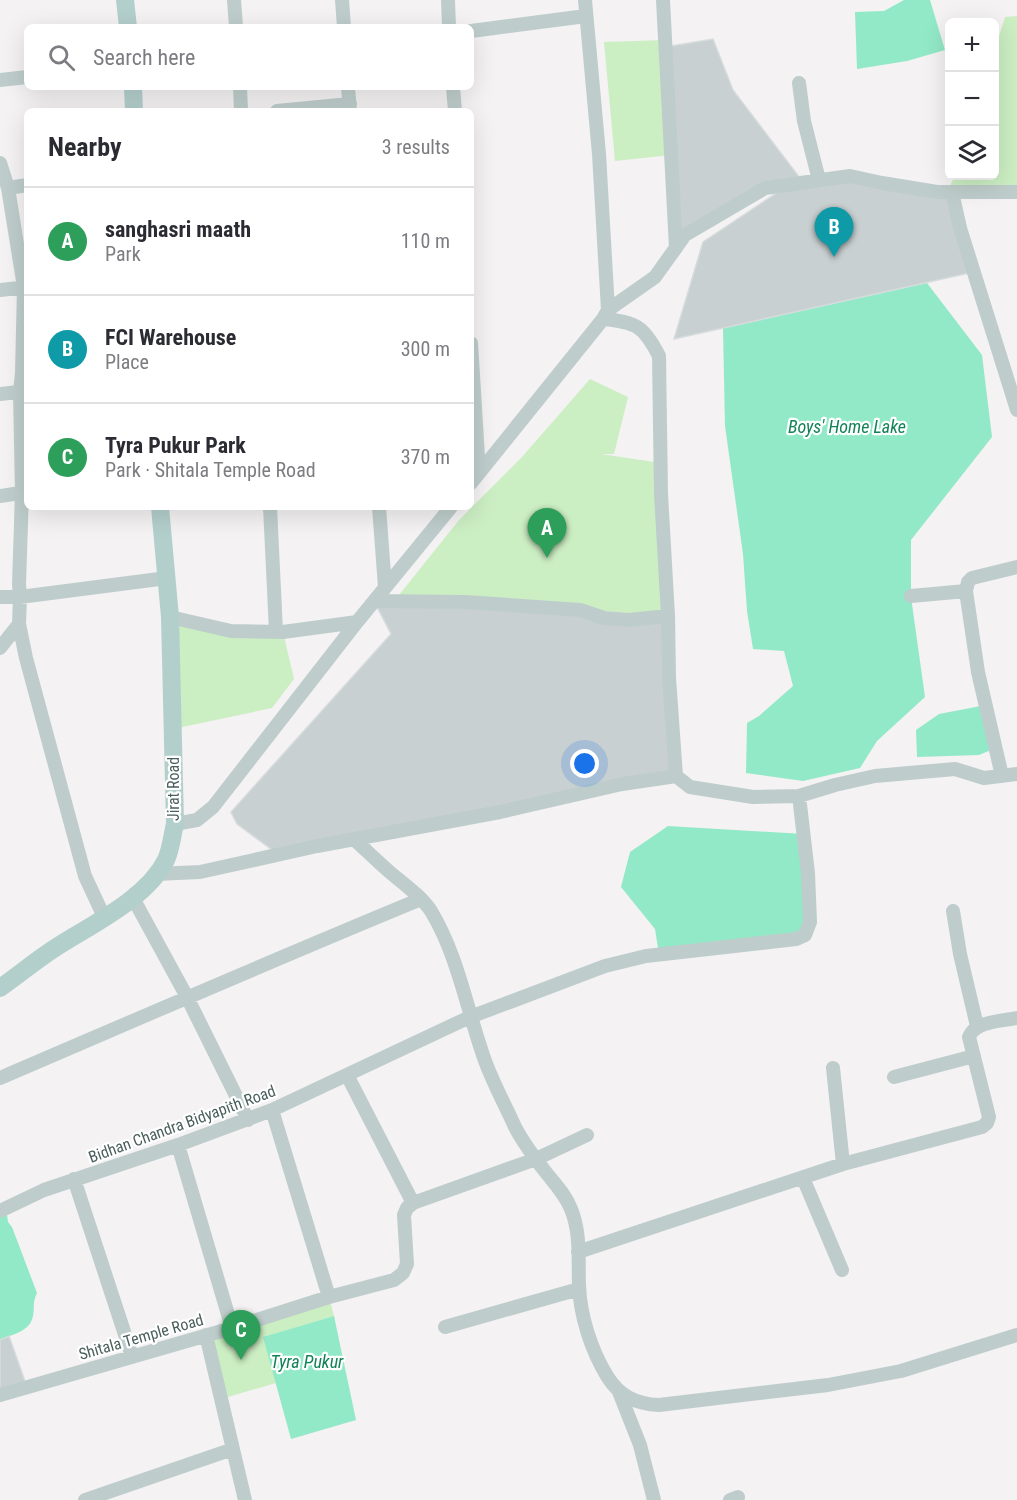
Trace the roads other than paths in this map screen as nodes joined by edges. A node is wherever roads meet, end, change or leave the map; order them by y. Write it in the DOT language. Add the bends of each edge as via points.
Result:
graph roads {
  1 [pos="125,0"];
  2 [pos="234,0"];
  3 [pos="342,0"];
  4 [pos="448,0"];
  5 [pos="585,0"];
  6 [pos="663,0"];
  7 [pos="586,16"];
  8 [pos="128,24"];
  9 [pos="236,24"];
  10 [pos="344,24"];
  11 [pos="449,24"];
  12 [pos="474,31"];
  13 [pos="24,77"];
  14 [pos="0,80"];
  15 [pos="799,83"];
  16 [pos="133,90"];
  17 [pos="240,90"];
  18 [pos="348,90"];
  19 [pos="453,90"];
  20 [pos="134,108"];
  21 [pos="241,108"];
  22 [pos="350,108"];
  23 [pos="455,108"];
  24 [pos="0,163"];
  25 [pos="819,180"];
  26 [pos="5,181"];
  27 [pos="24,184"];
  28 [pos="952,192"];
  29 [pos="1017,192"];
  30 [pos="676,248"];
  31 [pos="24,282"];
  32 [pos="24,287"];
  33 [pos="0,290"];
  34 [pos="606,314"];
  35 [pos="24,316"];
  36 [pos="23,392"];
  37 [pos="0,394"];
  38 [pos="1017,410"];
  39 [pos="474,444"];
  40 [pos="475,478"];
  41 [pos="24,493"];
  42 [pos="0,496"];
  43 [pos="160,510"];
  44 [pos="270,510"];
  45 [pos="379,510"];
  46 [pos="449,510"];
  47 [pos="1017,567"];
  48 [pos="167,578"];
  49 [pos="385,587"];
  50 [pos="966,591"];
  51 [pos="0,597"];
  52 [pos="20,597"];
  53 [pos="910,597"];
  54 [pos="374,601"];
  55 [pos="668,616"];
  56 [pos="170,617"];
  57 [pos="357,622"];
  58 [pos="19,624"];
  59 [pos="276,631"];
  60 [pos="0,648"];
  61 [pos="1017,774"];
  62 [pos="676,776"];
  63 [pos="1002,776"];
  64 [pos="800,796"];
  65 [pos="175,824"];
  66 [pos="355,840"];
  67 [pos="156,874"];
  68 [pos="133,898"];
  69 [pos="421,899"];
  70 [pos="953,911"];
  71 [pos="104,917"];
  72 [pos="0,988"];
  73 [pos="187,997"];
  74 [pos="470,1017"];
  75 [pos="1017,1018"];
  76 [pos="976,1026"];
  77 [pos="974,1056"];
  78 [pos="833,1068"];
  79 [pos="347,1075"];
  80 [pos="894,1077"];
  81 [pos="0,1078"];
  82 [pos="272,1110"];
  83 [pos="248,1120"];
  84 [pos="586,1134"];
  85 [pos="177,1145"];
  86 [pos="536,1159"];
  87 [pos="843,1164"];
  88 [pos="803,1178"];
  89 [pos="74,1179"];
  90 [pos="413,1203"];
  91 [pos="0,1210"];
  92 [pos="578,1252"];
  93 [pos="842,1270"];
  94 [pos="579,1289"];
  95 [pos="329,1297"];
  96 [pos="445,1327"];
  97 [pos="232,1328"];
  98 [pos="206,1335"];
  99 [pos="1017,1335"];
  100 [pos="132,1356"];
  101 [pos="619,1392"];
  102 [pos="0,1395"];
  103 [pos="233,1449"];
  104 [pos="85,1500"];
  105 [pos="245,1500"];
  106 [pos="654,1500"];
  1 -- 8 [label="main road"];
  2 -- 9 [label="street"];
  3 -- 10 [label="street"];
  4 -- 11 [label="street"];
  5 -- 7 [label="street"];
  6 -- 30 [label="street"];
  7 -- 12 [label="street"];
  7 -- 34 [label="street" via="599,154"];
  13 -- 14 [label="street"];
  15 -- 25 [label="street"];
  16 -- 20 [label="main road"];
  17 -- 21 [label="street"];
  18 -- 22 [label="street"];
  19 -- 23 [label="street"];
  24 -- 26 [label="street"];
  25 -- 28 [label="street" via="850,176"];
  25 -- 30 [label="street" via="765,188 686,235"];
  26 -- 27 [label="street"];
  26 -- 31 [label="street"];
  28 -- 29 [label="street"];
  28 -- 38 [label="street"];
  30 -- 34 [label="street" via="655,277"];
  32 -- 33 [label="street"];
  34 -- 40 [label="street"];
  34 -- 55 [label="street" via="641,330 659,356"];
  35 -- 36 [label="street"];
  36 -- 37 [label="street"];
  36 -- 41 [label="street"];
  39 -- 40 [label="street"];
  41 -- 42 [label="street"];
  41 -- 52 [label="street"];
  43 -- 48 [label="main road, Jirat Road"];
  44 -- 59 [label="street"];
  45 -- 49 [label="street"];
  46 -- 49 [label="street"];
  47 -- 50 [label="street" via="972,578"];
  48 -- 52 [label="street"];
  48 -- 56 [label="main road, Jirat Road"];
  49 -- 54 [label="street"];
  50 -- 53 [label="street"];
  50 -- 63 [label="street" via="978,672"];
  51 -- 52 [label="street"];
  52 -- 58 [label="street"];
  54 -- 55 [label="street" via="580,610 604,618 629,620"];
  54 -- 57 [label="street"];
  55 -- 62 [label="street"];
  56 -- 59 [label="street" via="231,631"];
  56 -- 65 [label="main road, Jirat Road"];
  57 -- 59 [label="street"];
  57 -- 65 [label="street" via="213,807 197,820"];
  58 -- 60 [label="street"];
  58 -- 71 [label="street" via="85,876"];
  61 -- 63 [label="street"];
  62 -- 64 [label="street" via="690,787 753,797"];
  62 -- 66 [label="street"];
  63 -- 64 [label="street" via="984,778 955,769 875,776"];
  64 -- 74 [label="street, Bidhan Chandra Bidyapith Road" via="810,922 805,935 626,959"];
  65 -- 67 [label="main road, Jirat Road" via="168,854"];
  66 -- 67 [label="street" via="200,872"];
  66 -- 69 [label="street"];
  67 -- 68 [label="main road, Jirat Road"];
  68 -- 71 [label="main road, Jirat Road"];
  68 -- 73 [label="street"];
  69 -- 73 [label="street"];
  69 -- 74 [label="street" via="431,911 456,968"];
  70 -- 76 [label="street"];
  71 -- 72 [label="main road, Jirat Road"];
  73 -- 81 [label="street"];
  73 -- 83 [label="street"];
  74 -- 79 [label="street, Bidhan Chandra Bidyapith Road"];
  74 -- 86 [label="street" via="489,1070 517,1130"];
  75 -- 76 [label="street"];
  76 -- 77 [label="street" via="969,1037"];
  77 -- 80 [label="street"];
  77 -- 87 [label="street" via="989,1117 987,1123"];
  78 -- 87 [label="street"];
  79 -- 82 [label="street, Bidhan Chandra Bidyapith Road"];
  79 -- 90 [label="street"];
  82 -- 83 [label="street, Bidhan Chandra Bidyapith Road"];
  82 -- 95 [label="street"];
  83 -- 85 [label="street, Bidhan Chandra Bidyapith Road"];
  84 -- 86 [label="street"];
  85 -- 89 [label="street, Bidhan Chandra Bidyapith Road"];
  85 -- 97 [label="street"];
  86 -- 90 [label="street"];
  86 -- 92 [label="street" via="563,1192 571,1209"];
  87 -- 88 [label="street"];
  88 -- 92 [label="street"];
  88 -- 93 [label="street"];
  89 -- 91 [label="street, Bidhan Chandra Bidyapith Road"];
  89 -- 100 [label="street"];
  90 -- 95 [label="street, Shitala Temple Road" via="404,1215 407,1264 403,1273 394,1280"];
  92 -- 94 [label="street"];
  94 -- 96 [label="street"];
  94 -- 101 [label="street" via="592,1346"];
  95 -- 97 [label="street, Shitala Temple Road"];
  97 -- 98 [label="street, Shitala Temple Road"];
  98 -- 100 [label="street, Shitala Temple Road"];
  98 -- 103 [label="street"];
  99 -- 101 [label="street" via="901,1371 828,1385 659,1405 630,1400"];
  100 -- 102 [label="street, Shitala Temple Road"];
  101 -- 106 [label="street" via="640,1445"];
  103 -- 104 [label="street"];
  103 -- 105 [label="street"];
}
